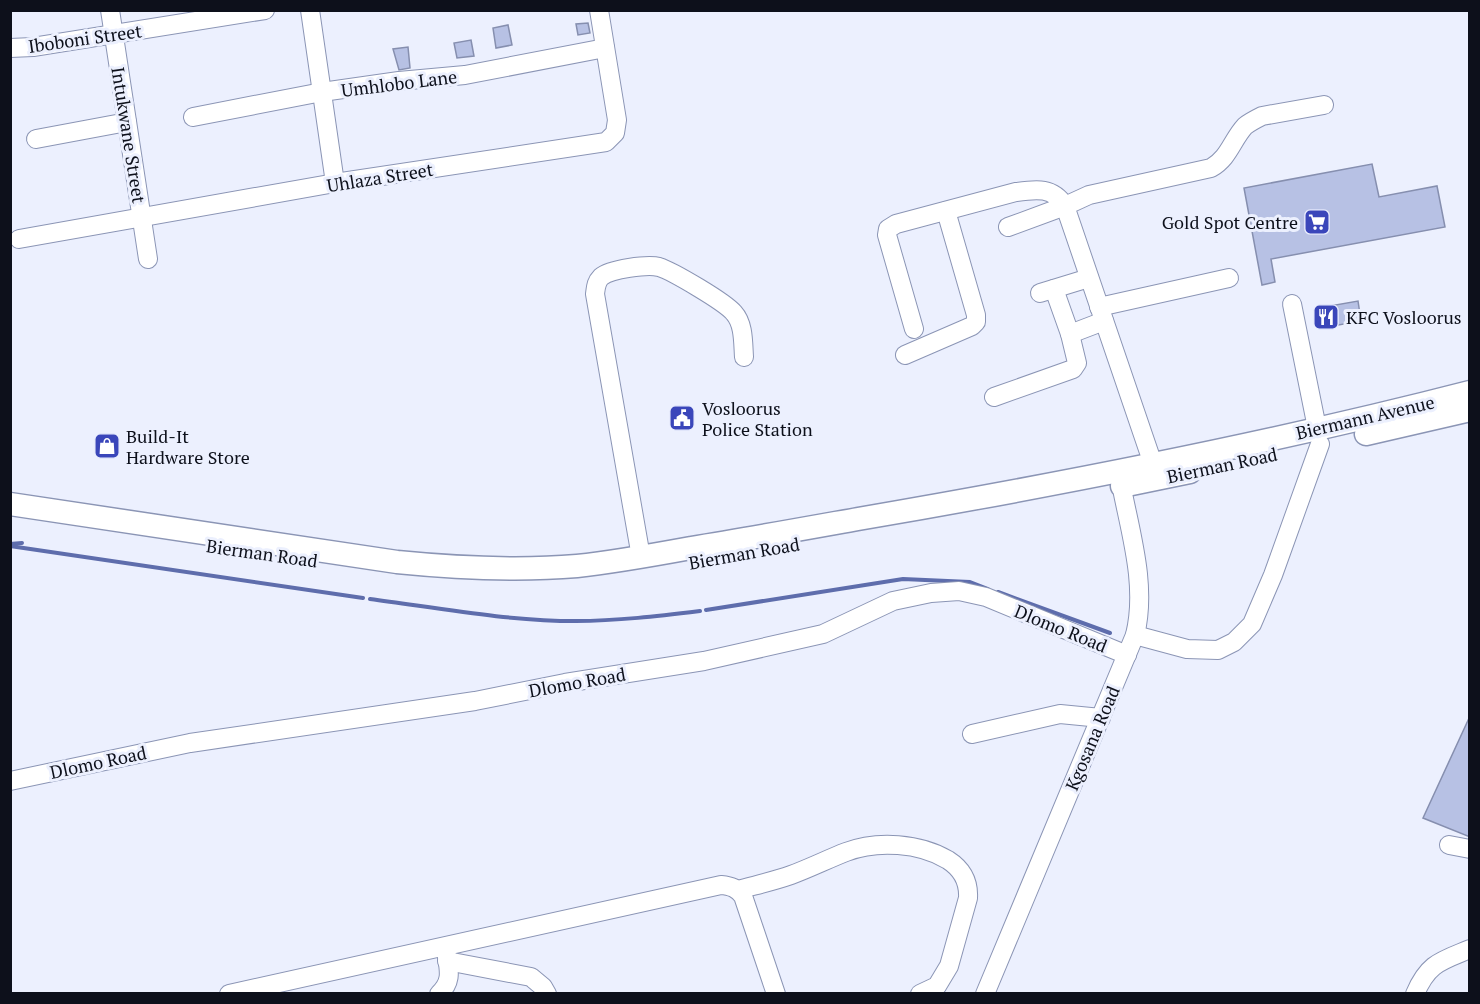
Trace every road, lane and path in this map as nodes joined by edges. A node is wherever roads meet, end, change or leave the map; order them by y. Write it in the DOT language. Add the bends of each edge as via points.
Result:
graph roads {
  1 [pos="111,10"];
  2 [pos="266,10"];
  3 [pos="310,10"];
  4 [pos="599,10"];
  5 [pos="226,14"];
  6 [pos="114,34"];
  7 [pos="10,48"];
  8 [pos="605,48"];
  9 [pos="322,92"];
  10 [pos="1324,105"];
  11 [pos="193,117"];
  12 [pos="127,122"];
  13 [pos="36,139"];
  14 [pos="335,183"];
  15 [pos="1065,206"];
  16 [pos="946,211"];
  17 [pos="142,218"];
  18 [pos="1008,227"];
  19 [pos="19,239"];
  20 [pos="148,259"];
  21 [pos="1229,278"];
  22 [pos="1089,279"];
  23 [pos="1292,304"];
  24 [pos="1102,314"];
  25 [pos="914,329"];
  26 [pos="1070,334"];
  27 [pos="905,355"];
  28 [pos="744,357"];
  29 [pos="1470,392"];
  30 [pos="994,397"];
  31 [pos="1470,410"];
  32 [pos="1319,436"];
  33 [pos="1153,464"];
  34 [pos="1120,479"];
  35 [pos="10,504"];
  36 [pos="16,520"];
  37 [pos="641,557"];
  38 [pos="1135,635"];
  39 [pos="1127,655"];
  40 [pos="1101,718"];
  41 [pos="972,734"];
  42 [pos="10,781"];
  43 [pos="1449,845"];
  44 [pos="1470,849"];
  45 [pos="738,890"];
  46 [pos="1470,949"];
  47 [pos="446,953"];
  48 [pos="229,993"];
  49 [pos="439,993"];
  50 [pos="548,993"];
  51 [pos="776,993"];
  52 [pos="920,993"];
  53 [pos="985,993"];
  54 [pos="1415,993"];
  1 -- 6 [label="street, Intukwane Street"];
  2 -- 5 [label="street, Iboboni Street"];
  3 -- 9 [label="street"];
  4 -- 8 [label="street, Uhlaza Street"];
  5 -- 6 [label="street, Iboboni Street"];
  6 -- 7 [label="street, Iboboni Street"];
  6 -- 12 [label="street, Intukwane Street"];
  8 -- 9 [label="street, Umhlobo Lane" via="465,75"];
  8 -- 14 [label="street, Uhlaza Street" via="617,120 615,133 606,142"];
  9 -- 11 [label="street, Umhlobo Lane"];
  9 -- 14 [label="street"];
  10 -- 15 [label="street" via="1254,120 1241,131 1225,158 1211,168 1098,193"];
  12 -- 13 [label="street"];
  12 -- 17 [label="street, Intukwane Street"];
  14 -- 17 [label="street, Uhlaza Street"];
  15 -- 16 [label="street" via="1059,196 1034,189"];
  15 -- 18 [label="street"];
  15 -- 22 [label="street"];
  16 -- 25 [label="street" via="888,229"];
  16 -- 27 [label="street" via="976,322"];
  17 -- 19 [label="street, Uhlaza Street"];
  17 -- 20 [label="street, Intukwane Street"];
  21 -- 24 [label="street"];
  22 -- 24 [label="street"];
  22 -- 26 [label="street" via="1047,291"];
  23 -- 32 [label="street"];
  24 -- 26 [label="street"];
  24 -- 33 [label="street"];
  26 -- 30 [label="street" via="1077,356 1072,369"];
  28 -- 37 [label="street" via="741,328 733,312 670,272 642,266 602,276 596,284"];
  29 -- 32 [label="main road, Biermann Avenue" via="1376,416"];
  31 -- 32 [label="main road, Bierman Road"];
  32 -- 33 [label="main road, Biermann Avenue"];
  32 -- 34 [label="main road, Bierman Road"];
  32 -- 38 [label="street" via="1274,575 1252,624 1234,642 1218,650 1186,649"];
  33 -- 34 [label="main road, Biermann Avenue"];
  34 -- 36 [label="main road, Bierman Road" via="645,570 549,581 441,579"];
  34 -- 37 [label="main road, Bierman Road" via="909,510"];
  34 -- 38 [label="street, Kgosana Road" via="1140,583"];
  35 -- 37 [label="main road, Bierman Road" via="455,568 578,566"];
  38 -- 39 [label="street, Kgosana Road"];
  39 -- 40 [label="street, Kgosana Road"];
  39 -- 42 [label="street, Dlomo Road" via="986,597 959,591 937,592 893,601 823,634 704,661 475,702 224,737"];
  40 -- 41 [label="street" via="1059,714"];
  40 -- 53 [label="street, Kgosana Road"];
  43 -- 44 [label="street"];
  45 -- 47 [label="street" via="732,886 709,886"];
  45 -- 51 [label="street" via="748,905"];
  45 -- 52 [label="street" via="869,846 914,848 945,858 961,869 968,898 949,966 937,986"];
  46 -- 54 [label="street" via="1427,970"];
  47 -- 48 [label="street"];
  47 -- 49 [label="street" via="448,982"];
  47 -- 50 [label="street" via="531,977"];
}
